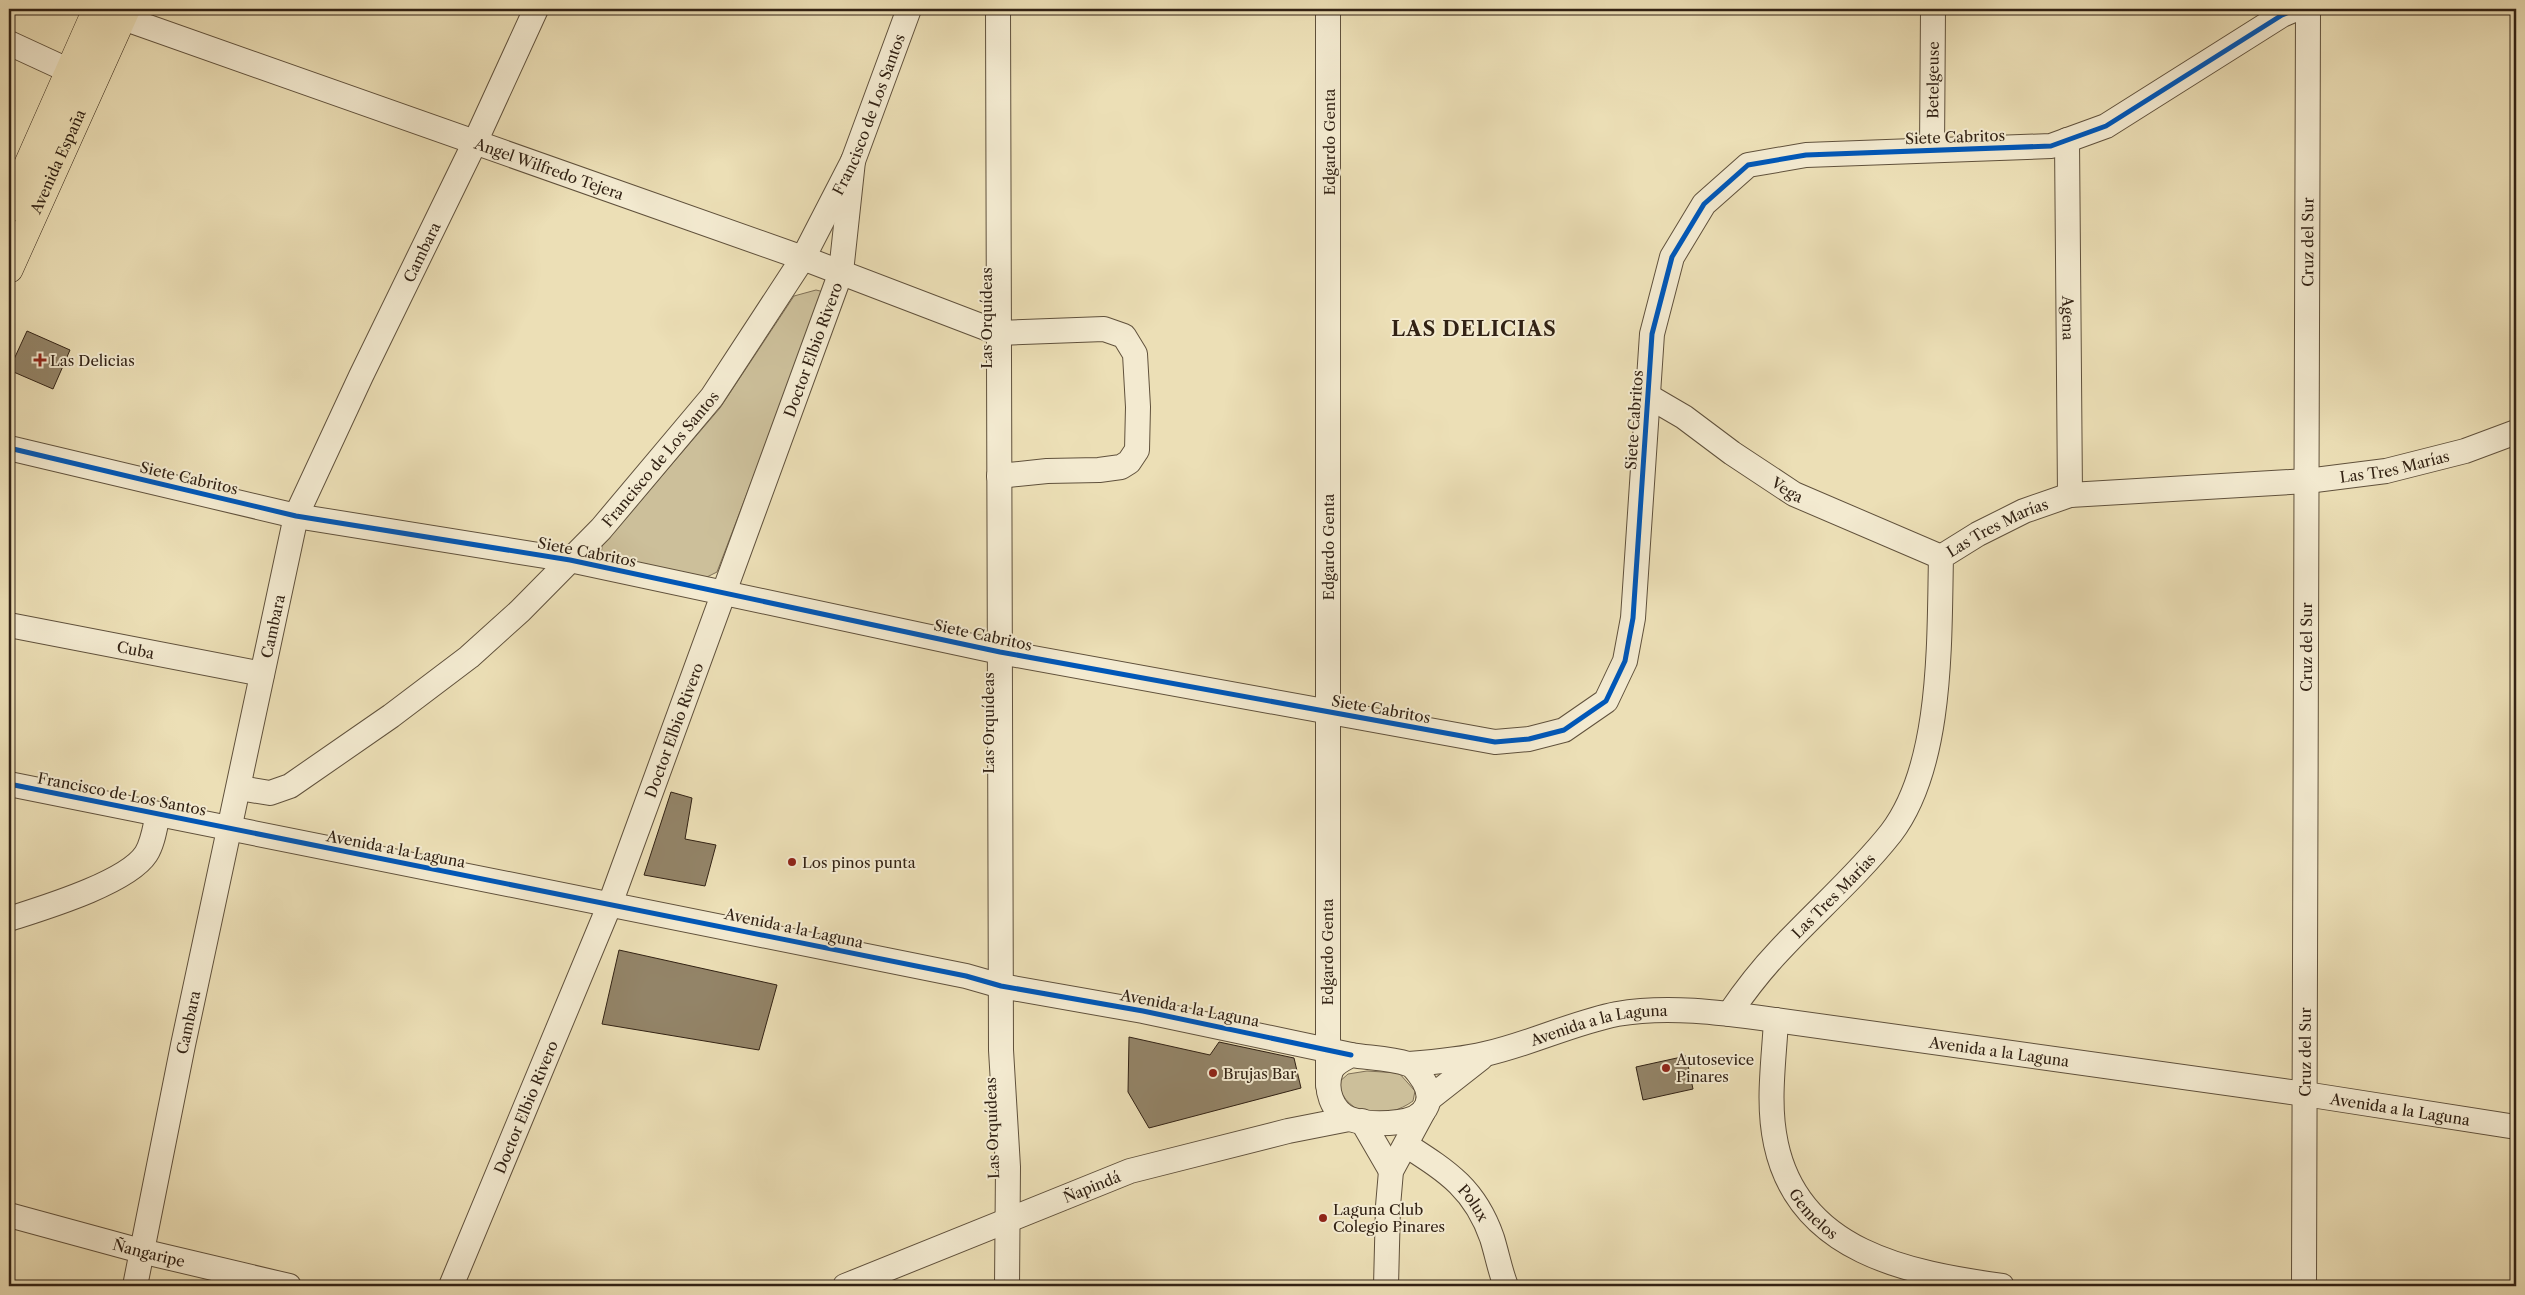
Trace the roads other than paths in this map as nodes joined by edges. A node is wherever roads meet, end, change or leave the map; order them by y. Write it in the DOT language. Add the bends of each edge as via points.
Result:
graph roads {
  1 [pos="97,9"];
  2 [pos="536,9"];
  3 [pos="909,9"];
  4 [pos="998,9"];
  5 [pos="1328,9"];
  6 [pos="1932,9"];
  7 [pos="2296,9"];
  8 [pos="2308,9"];
  9 [pos="124,13"];
  10 [pos="9,43"];
  11 [pos="82,77"];
  12 [pos="476,140"];
  13 [pos="2067,140"];
  14 [pos="1932,150"];
  15 [pos="853,161"];
  16 [pos="15,206"];
  17 [pos="803,258"];
  18 [pos="9,269"];
  19 [pos="841,272"];
  20 [pos="999,333"];
  21 [pos="1648,396"];
  22 [pos="2516,432"];
  23 [pos="9,448"];
  24 [pos="999,476"];
  25 [pos="2307,481"];
  26 [pos="2070,495"];
  27 [pos="296,516"];
  28 [pos="1941,557"];
  29 [pos="570,560"];
  30 [pos="725,592"];
  31 [pos="9,625"];
  32 [pos="1000,652"];
  33 [pos="262,674"];
  34 [pos="1327,712"];
  35 [pos="9,784"];
  36 [pos="239,788"];
  37 [pos="158,814"];
  38 [pos="230,828"];
  39 [pos="610,904"];
  40 [pos="9,919"];
  41 [pos="1001,986"];
  42 [pos="1729,1014"];
  43 [pos="1776,1020"];
  44 [pos="1327,1049"];
  45 [pos="1487,1054"];
  46 [pos="1351,1055"];
  47 [pos="1410,1064"];
  48 [pos="1328,1085"];
  49 [pos="2304,1094"];
  50 [pos="1426,1105"];
  51 [pos="1355,1120"];
  52 [pos="2516,1127"];
  53 [pos="1406,1145"];
  54 [pos="1392,1171"];
  55 [pos="9,1215"];
  56 [pos="1006,1221"];
  57 [pos="141,1251"];
  58 [pos="135,1286"];
  59 [pos="289,1286"];
  60 [pos="451,1286"];
  61 [pos="845,1286"];
  62 [pos="1007,1286"];
  63 [pos="1386,1286"];
  64 [pos="1506,1286"];
  65 [pos="2002,1286"];
  66 [pos="2304,1286"];
  1 -- 9 [label="street, Angel Wilfredo Tejera"];
  1 -- 11 [label="main road, Avenida España"];
  2 -- 12 [label="street, Cambara"];
  3 -- 15 [label="street, Francisco de Los Santos"];
  4 -- 20 [label="street, Las Orquídeas"];
  5 -- 34 [label="street, Edgardo Genta"];
  6 -- 14 [label="street, Betelgeuse"];
  7 -- 13 [label="street, Siete Cabritos" via="2106,126"];
  8 -- 25 [label="street, Cruz del Sur"];
  9 -- 11 [label="main road, Avenida España"];
  9 -- 12 [label="street, Angel Wilfredo Tejera"];
  10 -- 11 [label="street"];
  11 -- 16 [label="main road, Avenida España"];
  12 -- 17 [label="street, Angel Wilfredo Tejera"];
  12 -- 27 [label="street, Cambara"];
  13 -- 14 [label="street, Siete Cabritos" via="2051,146"];
  13 -- 26 [label="street, Agena"];
  14 -- 21 [label="street, Siete Cabritos" via="1806,156 1748,165 1704,204 1672,257 1652,334"];
  15 -- 17 [label="street, Francisco de Los Santos"];
  15 -- 19 [label="street, Doctor Elbio Rivero"];
  16 -- 18 [label="main road, Avenida España"];
  17 -- 19 [label="street, Angel Wilfredo Tejera"];
  17 -- 29 [label="street, Francisco de Los Santos" via="712,397 602,529"];
  19 -- 20 [label="street, Angel Wilfredo Tejera"];
  19 -- 30 [label="street, Doctor Elbio Rivero"];
  20 -- 24 [label="street, Las Orquídeas"];
  20 -- 24 [label="street" via="1104,329 1124,336 1135,354 1138,407 1137,450 1121,467"];
  21 -- 28 [label="street, Vega" via="1684,417 1794,494"];
  21 -- 34 [label="street, Siete Cabritos" via="1633,618 1625,662 1606,701 1564,730 1529,739 1495,742"];
  22 -- 25 [label="street, Las Tres Marías" via="2465,451 2386,471"];
  23 -- 27 [label="street, Siete Cabritos"];
  24 -- 32 [label="street, Las Orquídeas"];
  25 -- 26 [label="street, Las Tres Marías"];
  25 -- 49 [label="street, Cruz del Sur"];
  26 -- 28 [label="street, Las Tres Marías" via="2016,515"];
  27 -- 29 [label="street, Siete Cabritos"];
  27 -- 33 [label="street, Cambara"];
  28 -- 42 [label="street, Las Tres Marías" via="1939,646 1931,729 1916,787 1892,831 1852,878 1750,983"];
  29 -- 30 [label="street, Siete Cabritos"];
  29 -- 36 [label="street, Francisco de Los Santos" via="520,611 468,657 384,722 290,786 270,793"];
  30 -- 32 [label="street, Siete Cabritos"];
  30 -- 39 [label="street, Doctor Elbio Rivero"];
  31 -- 33 [label="street, Cuba"];
  32 -- 34 [label="street, Siete Cabritos"];
  32 -- 41 [label="street, Las Orquídeas"];
  33 -- 36 [label="street, Cambara"];
  34 -- 44 [label="street, Edgardo Genta"];
  35 -- 37 [label="street, Francisco de Los Santos"];
  36 -- 38 [label="street, Cambara"];
  37 -- 38 [label="street, Francisco de Los Santos"];
  37 -- 40 [label="street" via="149,849 129,872 57,904"];
  38 -- 39 [label="street, Avenida a la Laguna"];
  38 -- 57 [label="street, Cambara"];
  39 -- 41 [label="street, Avenida a la Laguna" via="966,976"];
  39 -- 60 [label="street, Doctor Elbio Rivero"];
  41 -- 44 [label="street, Avenida a la Laguna"];
  41 -- 56 [label="street, Las Orquídeas" via="1008,1167"];
  42 -- 43 [label="street, Avenida a la Laguna"];
  42 -- 45 [label="street, Avenida a la Laguna" via="1667,1010 1617,1014"];
  43 -- 49 [label="street, Avenida a la Laguna"];
  43 -- 65 [label="street, Gemelos" via="1771,1098 1776,1144 1791,1189 1816,1222 1857,1248 1908,1270"];
  44 -- 46 [label="street, Avenida a la Laguna"];
  44 -- 48 [label="street, Edgardo Genta"];
  45 -- 47 [label="street, Avenida a la Laguna" via="1445,1062"];
  45 -- 50 [label="street, Avenida a la Laguna" via="1463,1070"];
  46 -- 47 [label="street"];
  46 -- 48 [label="street" via="1331,1070"];
  47 -- 50 [label="street" via="1422,1078"];
  48 -- 51 [label="street" via="1331,1101"];
  49 -- 52 [label="street, Avenida a la Laguna"];
  49 -- 66 [label="street, Cruz del Sur"];
  50 -- 51 [label="street" via="1406,1121 1390,1124"];
  50 -- 53 [label="street"];
  51 -- 54 [label="street"];
  51 -- 56 [label="street, Ñapindá" via="1260,1138 1130,1172"];
  53 -- 54 [label="street"];
  53 -- 64 [label="street, Polux" via="1449,1172 1479,1207"];
  54 -- 63 [label="street"];
  55 -- 57 [label="street, Ñangaripe"];
  56 -- 61 [label="street, Ñapindá"];
  56 -- 62 [label="street, Las Orquídeas"];
  57 -- 58 [label="street, Cambara"];
  57 -- 59 [label="street, Ñangaripe"];
}
